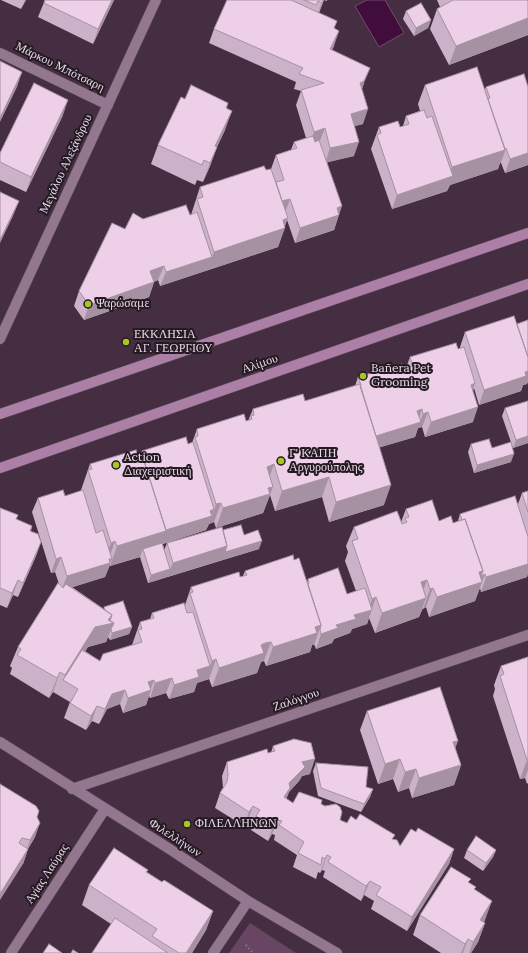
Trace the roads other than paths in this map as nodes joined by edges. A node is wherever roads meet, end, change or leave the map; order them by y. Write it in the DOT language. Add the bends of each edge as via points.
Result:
graph roads {
  1 [pos="156,0"];
  2 [pos="0,53"];
  3 [pos="108,105"];
  4 [pos="528,233"];
  5 [pos="528,284"];
  6 [pos="0,339"];
  7 [pos="0,414"];
  8 [pos="0,468"];
  9 [pos="528,635"];
  10 [pos="0,742"];
  11 [pos="72,789"];
  12 [pos="105,809"];
  13 [pos="248,901"];
  14 [pos="11,953"];
  15 [pos="213,953"];
  16 [pos="337,953"];
  1 -- 3 [label="street, Μεγάλου Αλεξάνδρου"];
  2 -- 3 [label="street, Μάρκου Μπότσαρη"];
  3 -- 6 [label="street, Μεγάλου Αλεξάνδρου"];
  4 -- 7 [label="main road"];
  5 -- 8 [label="main road, Αλίμου"];
  9 -- 11 [label="street, Ζαλόγγου"];
  10 -- 11 [label="street, Φιλελλήνων"];
  11 -- 12 [label="street, Φιλελλήνων"];
  12 -- 13 [label="street, Φιλελλήνων"];
  12 -- 14 [label="street, Αγίας Λαύρας"];
  13 -- 15 [label="street"];
  13 -- 16 [label="street, Φιλελλήνων"];
}
